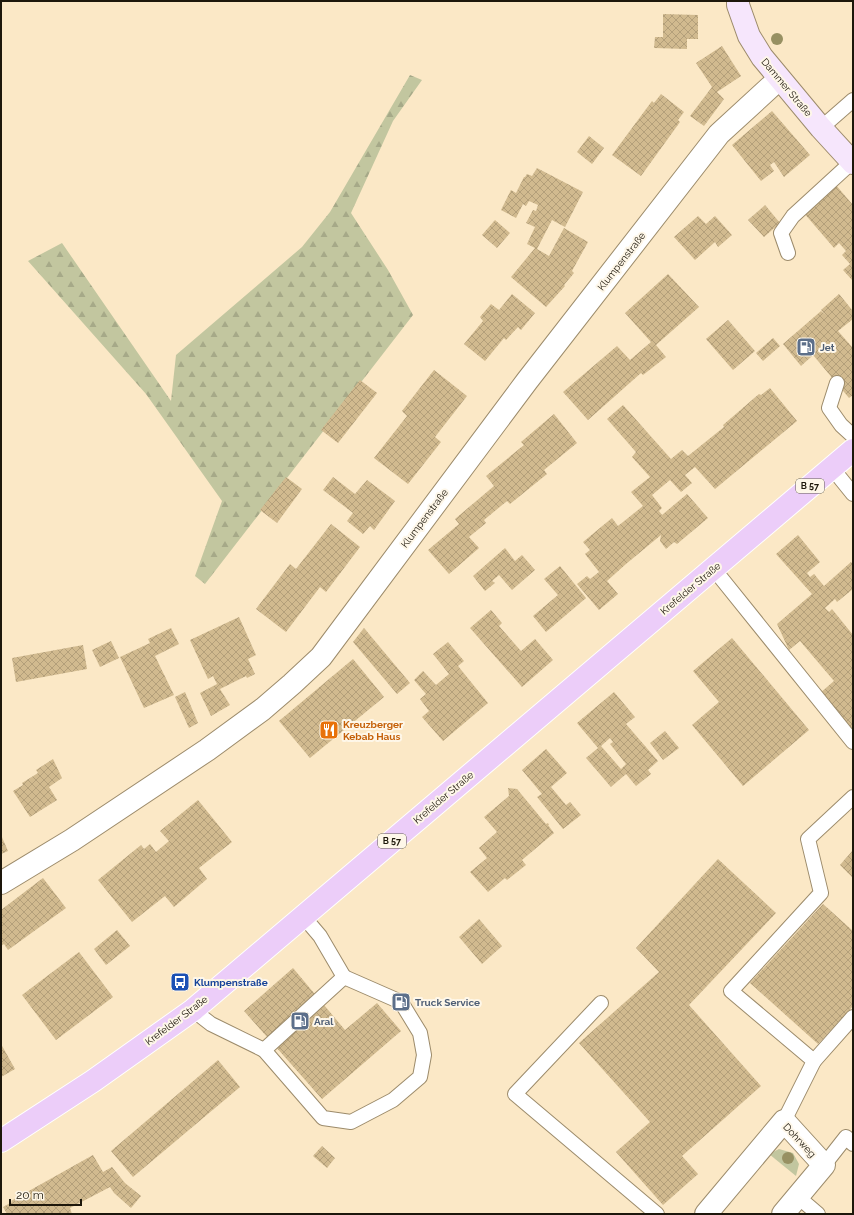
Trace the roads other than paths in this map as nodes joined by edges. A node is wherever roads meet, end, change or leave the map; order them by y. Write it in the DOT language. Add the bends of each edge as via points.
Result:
graph roads {
  1 [pos="738,1"];
  2 [pos="779,79"];
  3 [pos="853,100"];
  4 [pos="821,128"];
  5 [pos="853,163"];
  6 [pos="788,252"];
  7 [pos="837,383"];
  8 [pos="853,436"];
  9 [pos="853,450"];
  10 [pos="832,468"];
  11 [pos="853,494"];
  12 [pos="714,568"];
  13 [pos="853,742"];
  14 [pos="853,797"];
  15 [pos="1,883"];
  16 [pos="303,916"];
  17 [pos="344,977"];
  18 [pos="601,1003"];
  19 [pos="193,1010"];
  20 [pos="853,1017"];
  21 [pos="264,1050"];
  22 [pos="814,1061"];
  23 [pos="784,1121"];
  24 [pos="1,1141"];
  25 [pos="853,1144"];
  26 [pos="824,1165"];
  27 [pos="797,1196"];
  28 [pos="657,1214"];
  29 [pos="706,1214"];
  30 [pos="783,1214"];
  31 [pos="818,1214"];
  1 -- 2 [label="street, Dammer Straße" via="749,36"];
  2 -- 4 [label="street, Dammer Straße"];
  2 -- 15 [label="street, Klumpenstraße" via="719,134 526,381 321,657 262,709 207,750 72,840"];
  3 -- 4 [label="lane"];
  4 -- 5 [label="street, Dammer Straße"];
  5 -- 6 [label="lane" via="793,216 781,233"];
  7 -- 8 [label="lane" via="829,408"];
  9 -- 10 [label="main road, Krefelder Straße / B 57"];
  10 -- 11 [label="lane"];
  10 -- 12 [label="main road, Krefelder Straße / B 57"];
  12 -- 13 [label="lane"];
  12 -- 16 [label="main road, Krefelder Straße / B 57"];
  14 -- 22 [label="lane" via="808,839 821,892 731,991"];
  16 -- 17 [label="lane" via="320,936"];
  16 -- 19 [label="main road, Krefelder Straße / B 57"];
  17 -- 21 [label="lane"];
  17 -- 21 [label="lane" via="401,1002 420,1034 424,1055 420,1077 393,1100 350,1122 323,1118"];
  18 -- 28 [label="lane" via="515,1094"];
  19 -- 21 [label="lane" via="211,1024"];
  19 -- 24 [label="main road, Krefelder Straße / B 57" via="93,1081"];
  20 -- 22 [label="lane"];
  22 -- 23 [label="lane"];
  23 -- 26 [label="street, Dohrweg"];
  23 -- 29 [label="street, Dohrweg"];
  25 -- 26 [label="lane" via="846,1137"];
  26 -- 27 [label="street, Dohrweg"];
  27 -- 30 [label="street, Dohrweg"];
  27 -- 31 [label="lane"];
}
